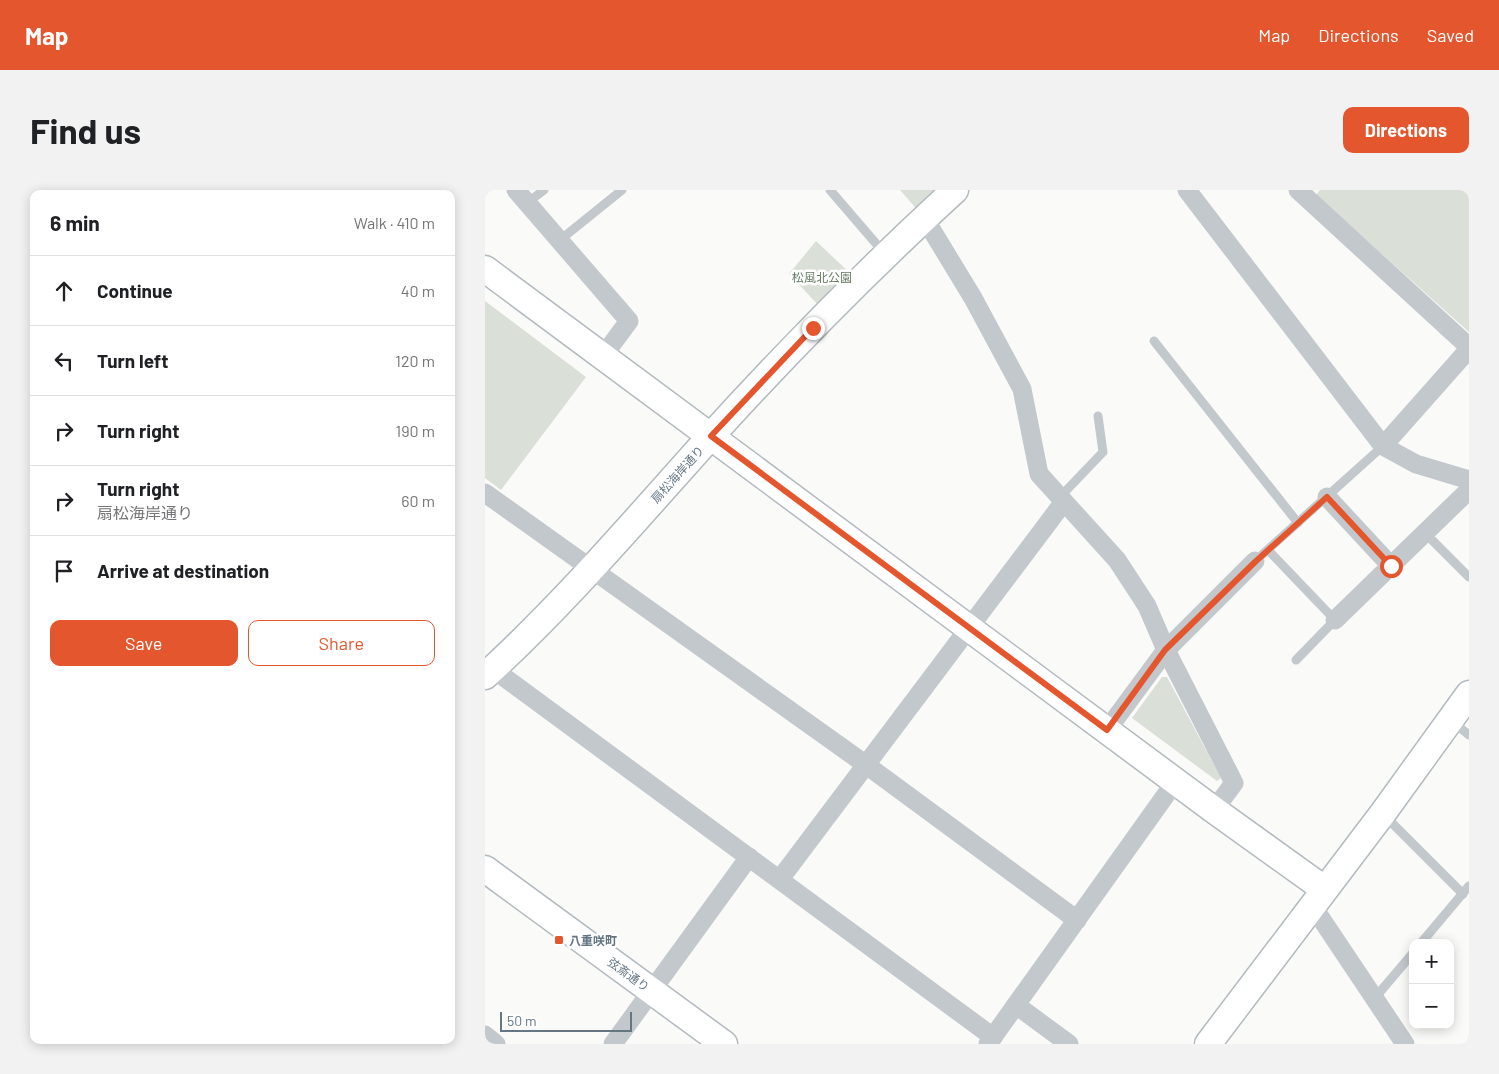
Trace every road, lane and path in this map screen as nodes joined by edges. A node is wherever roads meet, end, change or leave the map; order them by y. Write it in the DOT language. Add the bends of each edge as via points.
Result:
graph roads {
  1 [pos="544,190"];
  2 [pos="622,190"];
  3 [pos="831,190"];
  4 [pos="954,190"];
  5 [pos="1187,190"];
  6 [pos="1298,190"];
  7 [pos="521,196"];
  8 [pos="925,219"];
  9 [pos="560,240"];
  10 [pos="887,256"];
  11 [pos="485,269"];
  12 [pos="1154,341"];
  13 [pos="1469,348"];
  14 [pos="603,356"];
  15 [pos="1098,416"];
  16 [pos="711,436"];
  17 [pos="1383,446"];
  18 [pos="1469,480"];
  19 [pos="1469,490"];
  20 [pos="485,493"];
  21 [pos="1327,497"];
  22 [pos="1061,500"];
  23 [pos="1298,523"];
  24 [pos="1425,533"];
  25 [pos="1262,556"];
  26 [pos="1391,566"];
  27 [pos="591,569"];
  28 [pos="1469,577"];
  29 [pos="1335,620"];
  30 [pos="969,627"];
  31 [pos="1165,650"];
  32 [pos="1296,660"];
  33 [pos="489,672"];
  34 [pos="1469,694"];
  35 [pos="1460,727"];
  36 [pos="1107,730"];
  37 [pos="865,764"];
  38 [pos="1175,782"];
  39 [pos="1214,810"];
  40 [pos="1383,813"];
  41 [pos="749,857"];
  42 [pos="485,869"];
  43 [pos="780,879"];
  44 [pos="1469,886"];
  45 [pos="1463,894"];
  46 [pos="1318,897"];
  47 [pos="1077,920"];
  48 [pos="1424,939"];
  49 [pos="1409,958"];
  50 [pos="653,992"];
  51 [pos="1374,999"];
  52 [pos="1016,1005"];
  53 [pos="485,1036"];
  54 [pos="990,1040"];
  55 [pos="1401,1043"];
  56 [pos="497,1044"];
  57 [pos="613,1044"];
  58 [pos="724,1044"];
  59 [pos="1069,1044"];
  60 [pos="1207,1044"];
  1 -- 7 [label="lane"];
  2 -- 9 [label="lane"];
  3 -- 10 [label="lane"];
  4 -- 8 [label="street, 扇松海岸通り"];
  5 -- 17 [label="street"];
  6 -- 13 [label="street"];
  7 -- 9 [label="street"];
  8 -- 10 [label="street, 扇松海岸通り"];
  8 -- 22 [label="street" via="973,298 1022,389 1039,474"];
  9 -- 14 [label="street" via="629,321"];
  10 -- 16 [label="street, 扇松海岸通り" via="813,328"];
  11 -- 14 [label="street"];
  12 -- 23 [label="lane"];
  13 -- 17 [label="street"];
  14 -- 16 [label="street"];
  15 -- 22 [label="lane" via="1103,452"];
  16 -- 27 [label="street, 扇松海岸通り"];
  16 -- 30 [label="street"];
  17 -- 18 [label="street" via="1416,464"];
  17 -- 21 [label="lane"];
  19 -- 24 [label="street"];
  20 -- 27 [label="street"];
  21 -- 23 [label="lane"];
  21 -- 26 [label="street"];
  22 -- 30 [label="street"];
  22 -- 31 [label="street" via="1117,560 1147,606"];
  23 -- 25 [label="lane"];
  24 -- 26 [label="street"];
  24 -- 28 [label="lane"];
  25 -- 29 [label="lane"];
  25 -- 31 [label="street"];
  26 -- 29 [label="street"];
  27 -- 33 [label="street, 扇松海岸通り"];
  27 -- 37 [label="street"];
  29 -- 32 [label="lane"];
  30 -- 36 [label="street"];
  30 -- 37 [label="street"];
  31 -- 36 [label="street"];
  31 -- 39 [label="street" via="1234,783"];
  33 -- 41 [label="street"];
  34 -- 35 [label="street"];
  35 -- 40 [label="street"];
  36 -- 38 [label="street"];
  37 -- 43 [label="street"];
  37 -- 47 [label="street"];
  38 -- 39 [label="street"];
  38 -- 47 [label="street"];
  39 -- 46 [label="street"];
  40 -- 45 [label="lane"];
  40 -- 46 [label="street"];
  41 -- 43 [label="street"];
  41 -- 50 [label="street"];
  42 -- 50 [label="street, 弦斎通り"];
  43 -- 54 [label="street"];
  44 -- 45 [label="lane"];
  45 -- 48 [label="lane"];
  46 -- 51 [label="street"];
  46 -- 60 [label="street"];
  47 -- 52 [label="street"];
  49 -- 51 [label="lane"];
  50 -- 57 [label="street"];
  50 -- 58 [label="street, 弦斎通り"];
  51 -- 55 [label="street"];
  52 -- 54 [label="street"];
  52 -- 59 [label="street"];
  53 -- 56 [label="street"];
}
